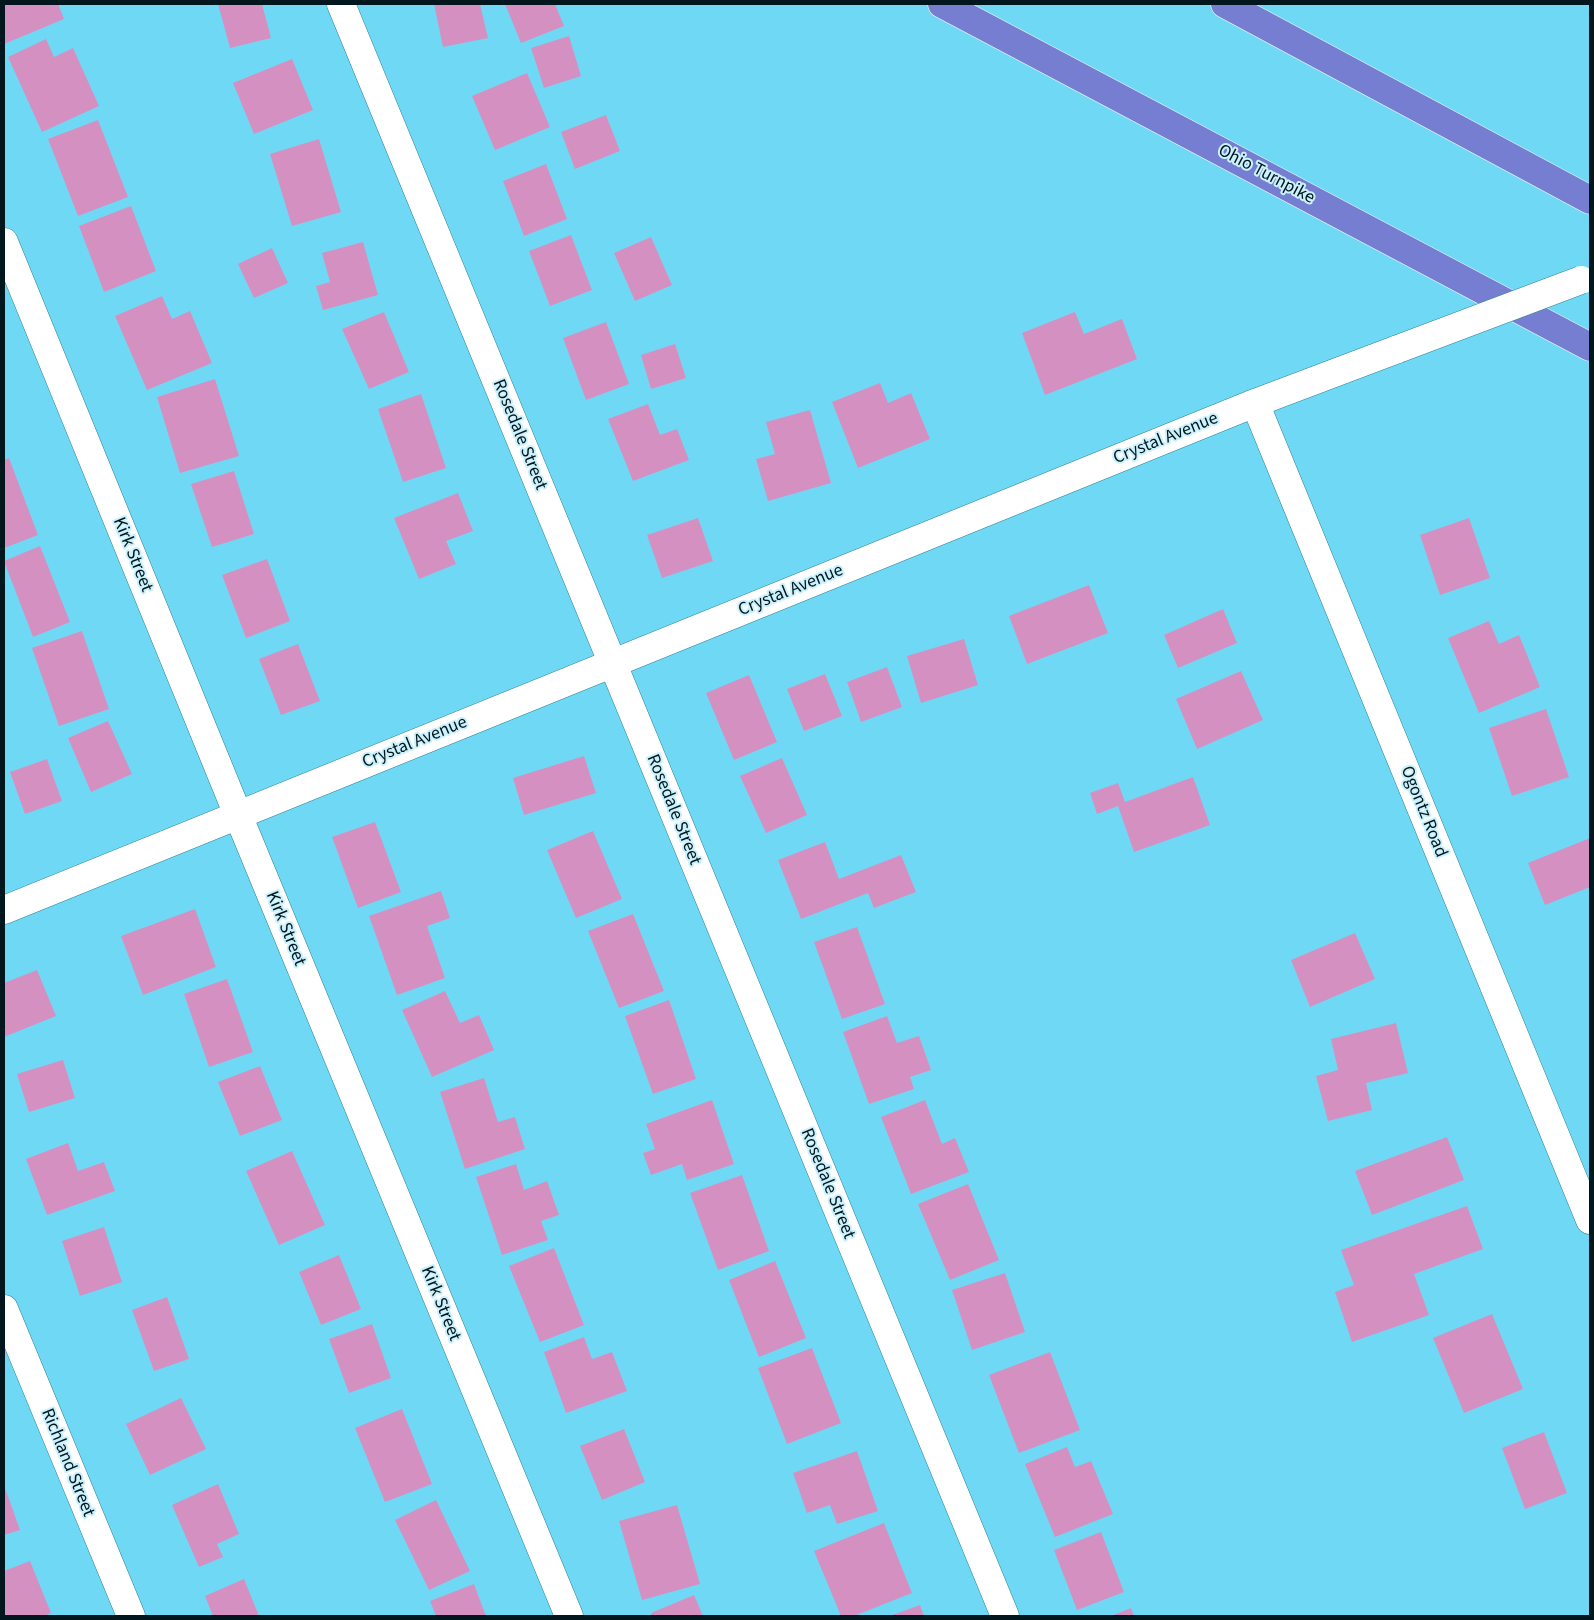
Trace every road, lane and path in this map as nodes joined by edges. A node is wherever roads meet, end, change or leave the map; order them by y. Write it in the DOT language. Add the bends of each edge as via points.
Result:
graph roads {
  1 [pos="341,4"];
  2 [pos="942,4"];
  3 [pos="1225,4"];
  4 [pos="1590,200"];
  5 [pos="4,242"];
  6 [pos="1586,278"];
  7 [pos="1590,347"];
  8 [pos="1255,403"];
  9 [pos="613,663"];
  10 [pos="238,815"];
  11 [pos="4,910"];
  12 [pos="1590,1220"];
  13 [pos="4,1309"];
  14 [pos="131,1616"];
  15 [pos="569,1616"];
  16 [pos="1005,1616"];
  1 -- 9 [label="street, Rosedale Street"];
  2 -- 7 [label="highway, Ohio Turnpike"];
  3 -- 4 [label="highway"];
  5 -- 10 [label="street, Kirk Street"];
  6 -- 8 [label="street, Crystal Avenue, bridge"];
  8 -- 9 [label="street, Crystal Avenue"];
  8 -- 12 [label="street, Ogontz Road"];
  9 -- 10 [label="street, Crystal Avenue"];
  9 -- 16 [label="street, Rosedale Street"];
  10 -- 11 [label="street, Crystal Avenue"];
  10 -- 15 [label="street, Kirk Street"];
  13 -- 14 [label="street, Richland Street"];
}
